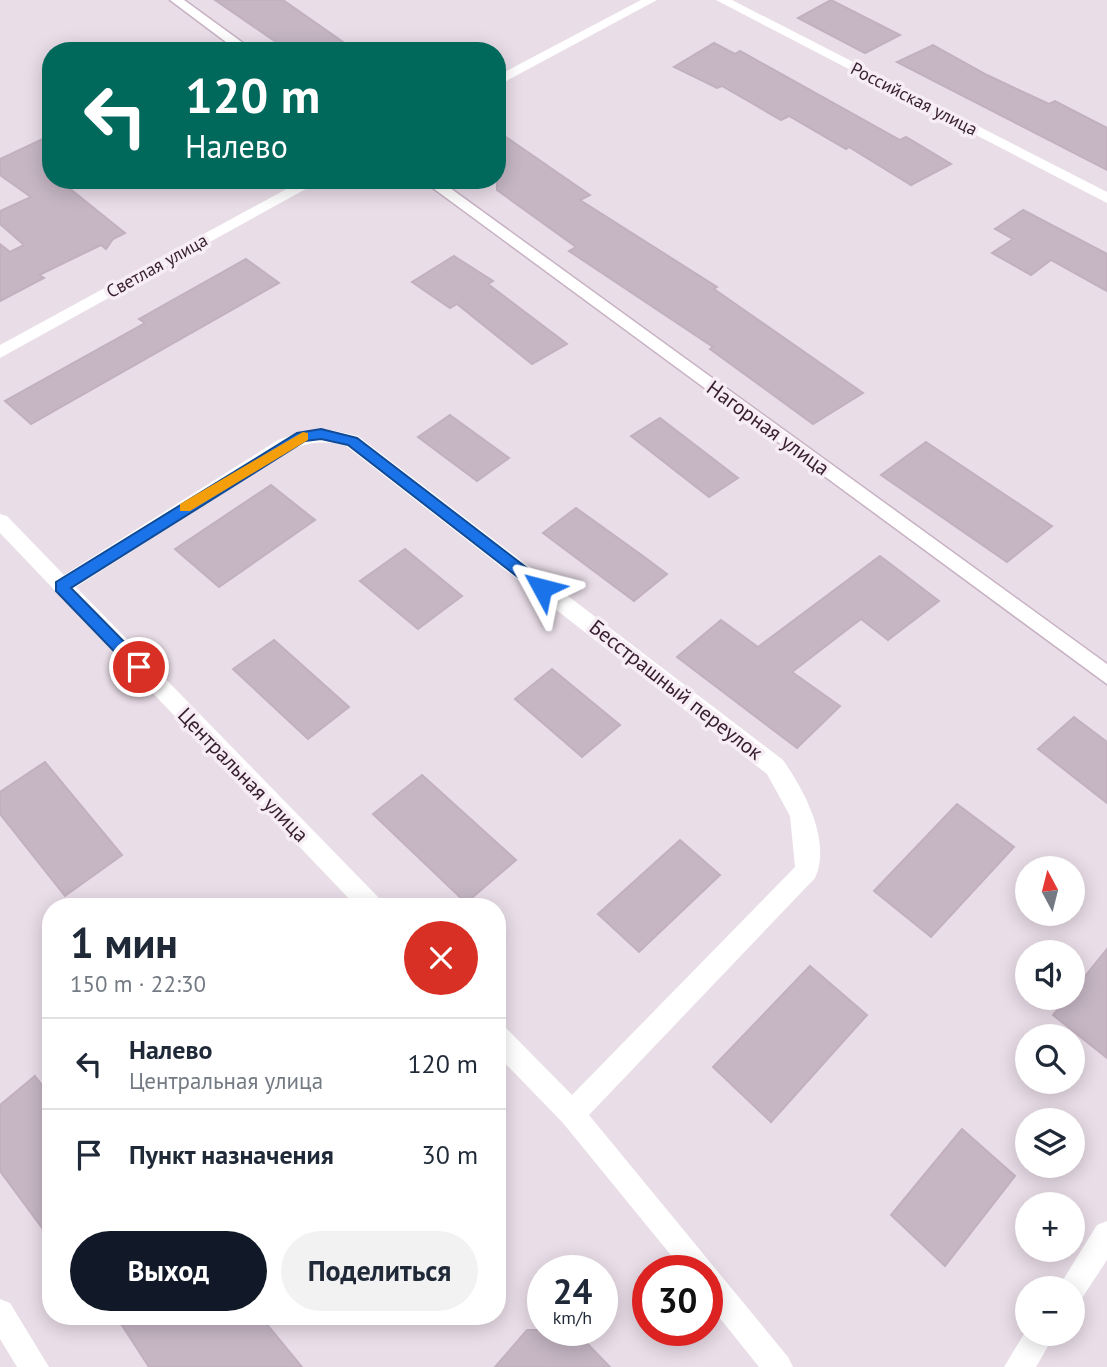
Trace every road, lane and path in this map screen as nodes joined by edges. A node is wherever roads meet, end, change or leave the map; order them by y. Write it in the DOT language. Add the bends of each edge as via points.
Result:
graph roads {
  1 [pos="176,0"];
  2 [pos="651,0"];
  3 [pos="722,0"];
  4 [pos="234,42"];
  5 [pos="506,77"];
  6 [pos="299,189"];
  7 [pos="441,189"];
  8 [pos="1107,198"];
  9 [pos="0,352"];
  10 [pos="0,521"];
  11 [pos="61,587"];
  12 [pos="1107,675"];
  13 [pos="363,898"];
  14 [pos="506,1046"];
  15 [pos="572,1114"];
  16 [pos="1107,1235"];
  17 [pos="687,1255"];
  18 [pos="1080,1276"];
  19 [pos="723,1300"];
  20 [pos="0,1313"];
  21 [pos="1033,1346"];
  22 [pos="34,1367"];
  23 [pos="778,1367"];
  24 [pos="1019,1367"];
  1 -- 4 [label="street"];
  2 -- 5 [label="street"];
  3 -- 8 [label="street, Российская улица"];
  6 -- 9 [label="street, Светлая улица"];
  7 -- 12 [label="street, Нагорная улица"];
  10 -- 11 [label="street, Центральная улица"];
  11 -- 13 [label="street, Центральная улица"];
  11 -- 15 [label="street, Бесстрашный переулок" via="285,445 302,437 337,435 352,441 775,767 803,814 809,841 807,872"];
  14 -- 15 [label="street"];
  15 -- 17 [label="street"];
  16 -- 18 [label="street"];
  19 -- 23 [label="street"];
  20 -- 22 [label="street"];
  21 -- 24 [label="street"];
}
